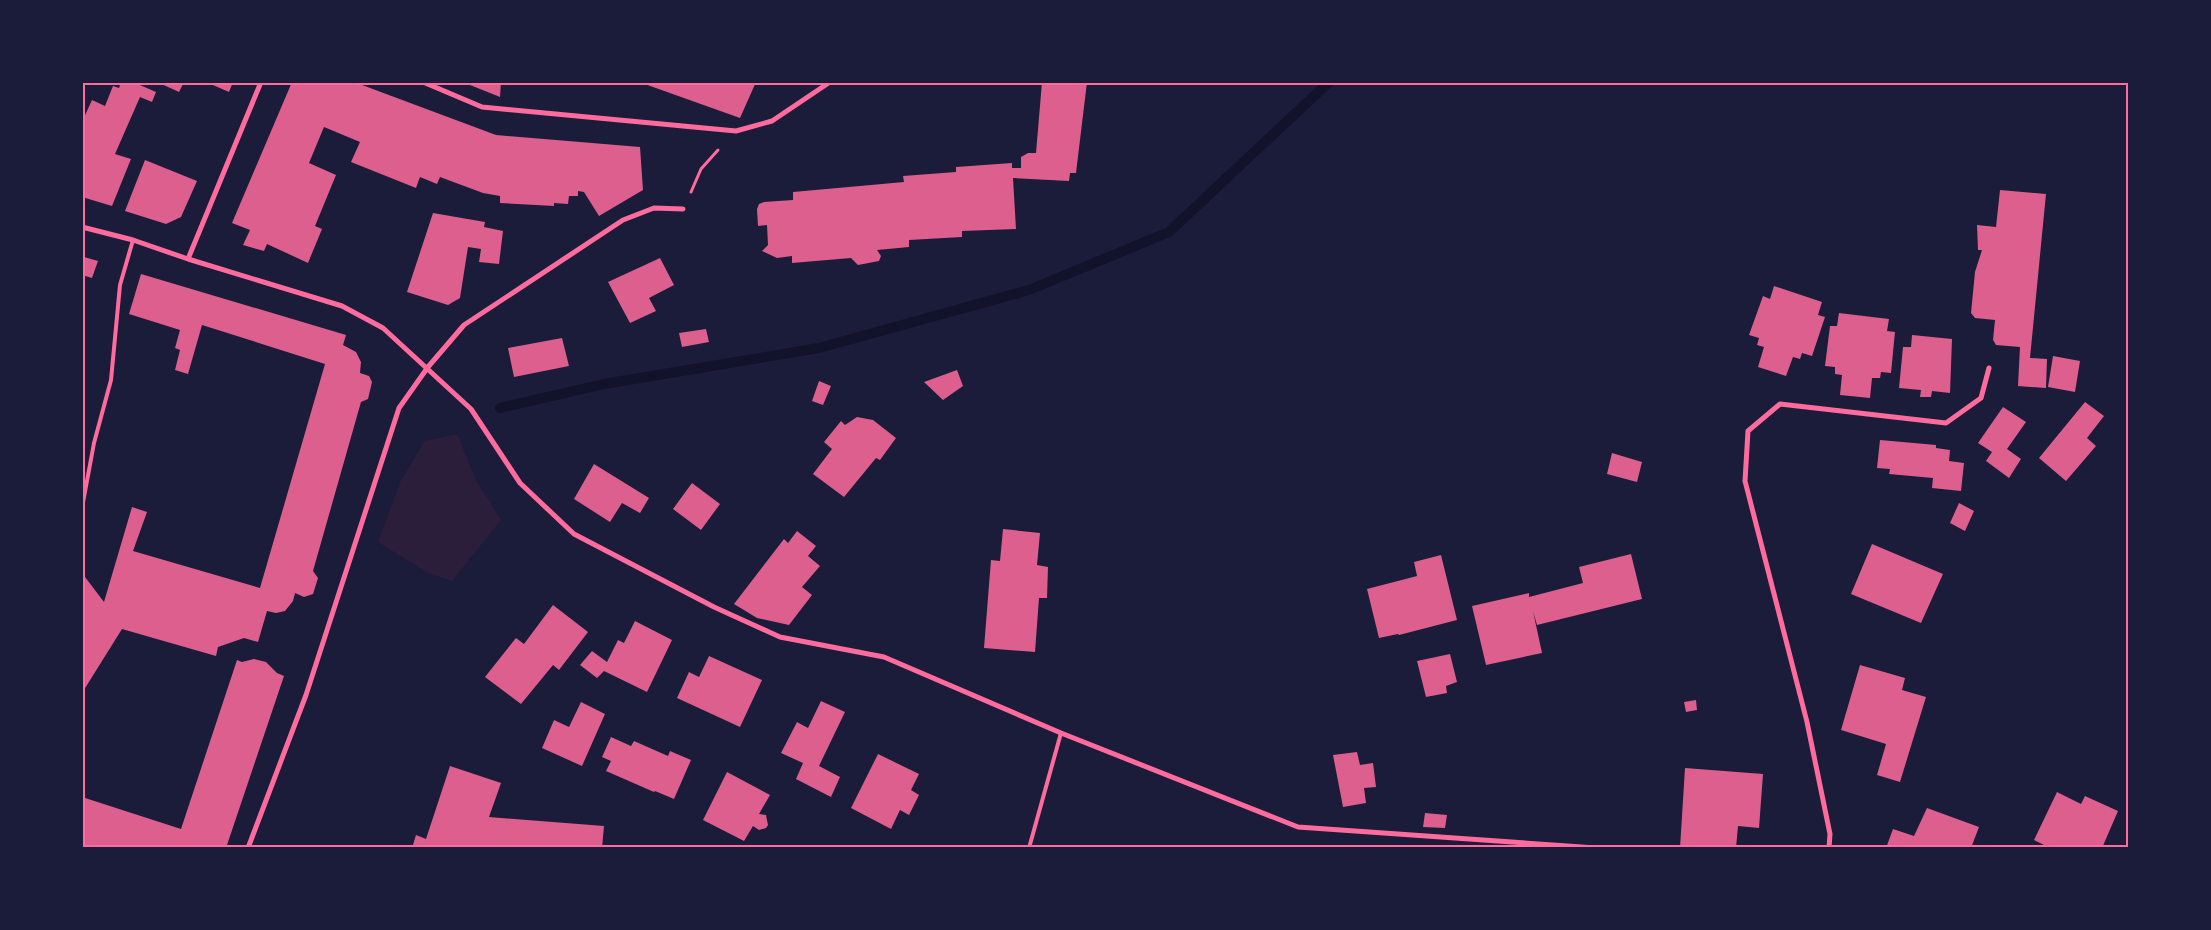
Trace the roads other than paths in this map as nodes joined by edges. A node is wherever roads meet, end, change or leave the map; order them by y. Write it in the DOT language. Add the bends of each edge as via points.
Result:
graph roads {
  1 [pos="261,82"];
  2 [pos="423,82"];
  3 [pos="830,82"];
  4 [pos="683,208"];
  5 [pos="82,227"];
  6 [pos="133,240"];
  7 [pos="188,259"];
  8 [pos="428,367"];
  9 [pos="1989,368"];
  10 [pos="82,508"];
  11 [pos="1060,733"];
  12 [pos="248,848"];
  13 [pos="1029,848"];
  14 [pos="1596,848"];
  15 [pos="1829,848"];
  1 -- 7 [label="street"];
  2 -- 3 [label="street" via="482,107 736,131 772,122"];
  4 -- 8 [label="street" via="654,208 623,220 464,325"];
  5 -- 6 [label="street"];
  6 -- 7 [label="street"];
  6 -- 10 [label="lane" via="120,285 112,380 94,443"];
  7 -- 8 [label="street" via="342,306 383,328"];
  8 -- 11 [label="street" via="471,408 520,484 574,534 714,607 780,637 884,657"];
  8 -- 12 [label="street" via="400,408 306,695"];
  9 -- 15 [label="street" via="1981,398 1946,423 1780,404 1748,431 1745,481 1807,722 1830,834"];
  11 -- 13 [label="lane"];
  11 -- 14 [label="street" via="1298,827"];
}
